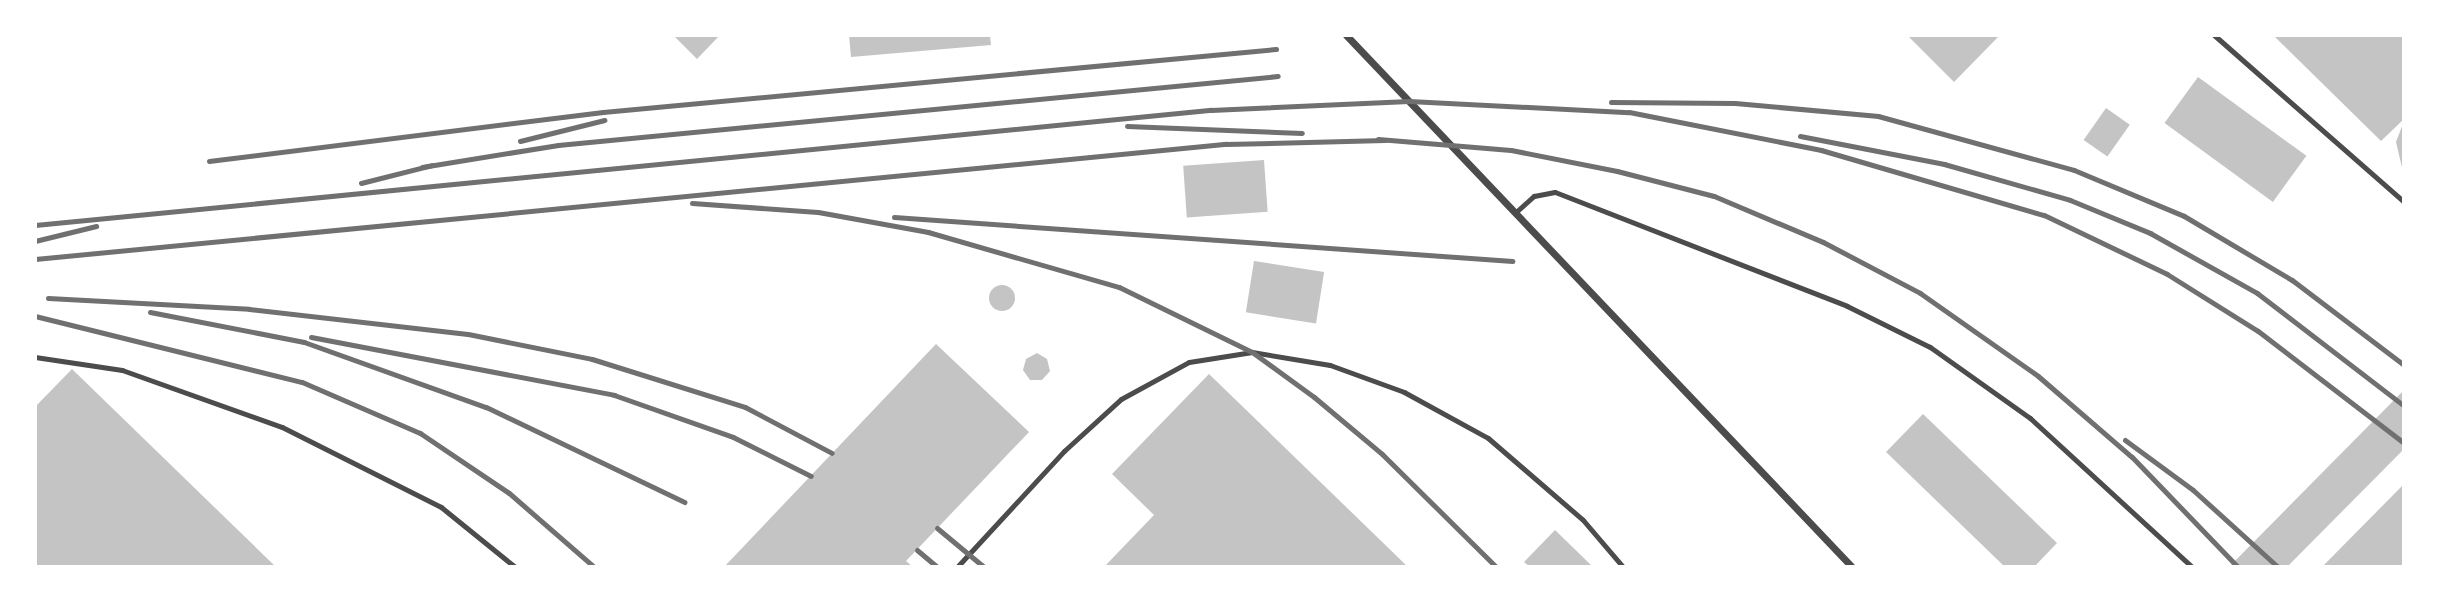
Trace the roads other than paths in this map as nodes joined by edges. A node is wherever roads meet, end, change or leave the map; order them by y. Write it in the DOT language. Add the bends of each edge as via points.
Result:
graph roads {
  1 [pos="1346,35"];
  2 [pos="2214,35"];
  3 [pos="2404,202"];
  4 [pos="1516,212"];
  5 [pos="35,357"];
  6 [pos="515,567"];
  7 [pos="957,567"];
  8 [pos="1623,567"];
  9 [pos="1852,567"];
  10 [pos="2192,567"];
  1 -- 4 [label="street"];
  2 -- 3 [label="lane"];
  4 -- 9 [label="street"];
  4 -- 10 [label="lane" via="1534,196 1555,192 1847,306 1930,347 2030,418"];
  5 -- 6 [label="lane" via="122,370 282,427 441,507"];
  7 -- 8 [label="lane" via="1064,451 1121,399 1189,362 1279,352 1379,383 1488,438 1583,520"];
}
